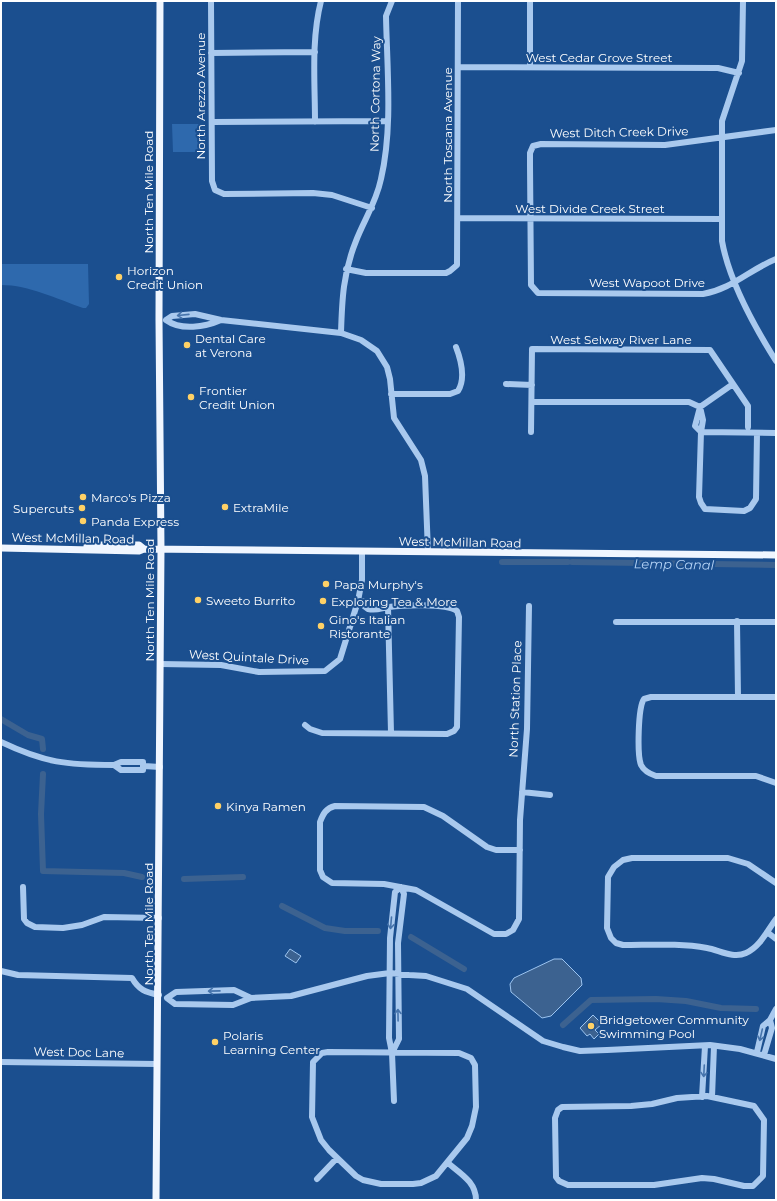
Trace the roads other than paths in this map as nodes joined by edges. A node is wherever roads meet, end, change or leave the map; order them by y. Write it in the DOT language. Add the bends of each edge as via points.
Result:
graph roads {
  1 [pos="160,1"];
  2 [pos="211,1"];
  3 [pos="320,1"];
  4 [pos="458,1"];
  5 [pos="530,1"];
  6 [pos="744,1"];
  7 [pos="391,2"];
  8 [pos="315,52"];
  9 [pos="211,53"];
  10 [pos="458,67"];
  11 [pos="530,67"];
  12 [pos="739,73"];
  13 [pos="212,122"];
  14 [pos="315,122"];
  15 [pos="387,122"];
  16 [pos="776,130"];
  17 [pos="722,138"];
  18 [pos="372,208"];
  19 [pos="458,218"];
  20 [pos="531,219"];
  21 [pos="722,219"];
  22 [pos="776,260"];
  23 [pos="346,269"];
  24 [pos="735,283"];
  25 [pos="162,320"];
  26 [pos="221,320"];
  27 [pos="341,333"];
  28 [pos="456,347"];
  29 [pos="776,361"];
  30 [pos="506,384"];
  31 [pos="733,384"];
  32 [pos="532,385"];
  33 [pos="391,394"];
  34 [pos="532,402"];
  35 [pos="700,407"];
  36 [pos="748,427"];
  37 [pos="532,432"];
  38 [pos="701,432"];
  39 [pos="757,433"];
  40 [pos="776,433"];
  41 [pos="1,544"];
  42 [pos="1,548"];
  43 [pos="144,549"];
  44 [pos="161,549"];
  45 [pos="362,552"];
  46 [pos="428,552"];
  47 [pos="776,555"];
  48 [pos="358,601"];
  49 [pos="529,606"];
  50 [pos="388,607"];
  51 [pos="737,621"];
  52 [pos="616,622"];
  53 [pos="776,622"];
  54 [pos="160,664"];
  55 [pos="738,697"];
  56 [pos="776,697"];
  57 [pos="305,725"];
  58 [pos="391,733"];
  59 [pos="2,745"];
  60 [pos="160,766"];
  61 [pos="776,783"];
  62 [pos="522,792"];
  63 [pos="550,795"];
  64 [pos="520,850"];
  65 [pos="776,883"];
  66 [pos="23,887"];
  67 [pos="401,887"];
  68 [pos="159,918"];
  69 [pos="775,923"];
  70 [pos="767,932"];
  71 [pos="776,939"];
  72 [pos="1,970"];
  73 [pos="390,973"];
  74 [pos="398,974"];
  75 [pos="158,996"];
  76 [pos="167,998"];
  77 [pos="251,998"];
  78 [pos="776,1009"];
  79 [pos="770,1020"];
  80 [pos="705,1046"];
  81 [pos="714,1046"];
  82 [pos="757,1052"];
  83 [pos="392,1053"];
  84 [pos="764,1055"];
  85 [pos="776,1059"];
  86 [pos="1,1062"];
  87 [pos="157,1064"];
  88 [pos="702,1097"];
  89 [pos="712,1097"];
  90 [pos="394,1101"];
  91 [pos="337,1158"];
  92 [pos="448,1163"];
  93 [pos="317,1179"];
  94 [pos="156,1200"];
  95 [pos="476,1200"];
  1 -- 25 [label="main road, North Ten Mile Road"];
  2 -- 9 [label="street, North Arezzo Avenue"];
  3 -- 8 [label="street"];
  4 -- 10 [label="street, North Toscana Avenue"];
  5 -- 11 [label="street"];
  6 -- 12 [label="street" via="742,61"];
  7 -- 15 [label="street, North Cortona Way" via="386,16"];
  8 -- 9 [label="street"];
  8 -- 14 [label="street"];
  9 -- 13 [label="street, North Arezzo Avenue"];
  10 -- 11 [label="street, West Cedar Grove Street"];
  10 -- 19 [label="street, North Toscana Avenue"];
  11 -- 12 [label="street, West Cedar Grove Street" via="718,68"];
  12 -- 17 [label="street" via="722,122"];
  13 -- 14 [label="street"];
  13 -- 18 [label="street, North Arezzo Avenue" via="212,181 215,190 224,194 332,195"];
  14 -- 15 [label="street"];
  15 -- 18 [label="street, North Cortona Way" via="386,152"];
  16 -- 17 [label="street, West Ditch Creek Drive"];
  17 -- 20 [label="street, West Ditch Creek Drive" via="665,145 533,146 530,159"];
  17 -- 21 [label="street"];
  18 -- 23 [label="street, North Cortona Way" via="356,240"];
  19 -- 20 [label="street, West Divide Creek Street"];
  19 -- 23 [label="street, North Toscana Avenue" via="458,260 454,268 446,273 366,273"];
  20 -- 21 [label="street, West Divide Creek Street"];
  20 -- 24 [label="street, West Wapoot Drive" via="531,285 538,293 703,294 719,291"];
  21 -- 24 [label="street" via="725,258"];
  22 -- 24 [label="street, West Wapoot Drive" via="759,266"];
  23 -- 27 [label="street, North Cortona Way"];
  24 -- 29 [label="street"];
  26 -- 25 [label="street, one-way" via="195,314 172,316"];
  25 -- 26 [label="street" via="172,324 193,326"];
  25 -- 44 [label="main road, North Ten Mile Road"];
  26 -- 27 [label="street"];
  27 -- 33 [label="street" via="361,340 377,351 387,367"];
  28 -- 33 [label="street" via="462,363 458,391 450,394"];
  30 -- 32 [label="street"];
  31 -- 32 [label="street, West Selway River Lane" via="710,350 532,349"];
  31 -- 35 [label="street"];
  31 -- 36 [label="street" via="748,406"];
  32 -- 34 [label="street"];
  33 -- 46 [label="street" via="394,418 421,460 425,476"];
  34 -- 35 [label="street" via="689,402"];
  34 -- 37 [label="street"];
  35 -- 38 [label="street" via="703,420"];
  38 -- 39 [label="street"];
  38 -- 39 [label="street" via="700,503 705,509 744,511 750,508 756,499"];
  39 -- 40 [label="street"];
  41 -- 43 [label="main road, West McMillan Road" via="139,545"];
  42 -- 43 [label="main road, West McMillan Road" via="140,551"];
  43 -- 44 [label="main road, West McMillan Road"];
  44 -- 45 [label="main road, West McMillan Road"];
  44 -- 54 [label="main road, North Ten Mile Road"];
  45 -- 46 [label="main road, West McMillan Road"];
  45 -- 48 [label="street" via="362,580"];
  46 -- 47 [label="main road, West McMillan Road"];
  48 -- 50 [label="street" via="375,602"];
  48 -- 54 [label="street, West Quintale Drive" via="340,659 325,671 259,672 220,666"];
  49 -- 62 [label="street, North Station Place" via="527,729"];
  50 -- 58 [label="street"];
  50 -- 58 [label="street" via="447,607 457,611 459,617 458,723 454,731 447,734"];
  51 -- 52 [label="street"];
  51 -- 53 [label="street"];
  51 -- 55 [label="street"];
  54 -- 60 [label="main road, North Ten Mile Road"];
  55 -- 56 [label="street"];
  55 -- 61 [label="street" via="651,696 644,699 640,707 640,759 645,771 656,776 756,776"];
  57 -- 58 [label="street" via="322,733"];
  59 -- 60 [label="street" via="49,762 77,765 143,762 144,766"];
  60 -- 68 [label="main road, North Ten Mile Road"];
  62 -- 63 [label="street"];
  62 -- 64 [label="street, North Station Place"];
  64 -- 67 [label="street, North Station Place" via="519,920 513,930 500,935 489,932 424,893"];
  64 -- 67 [label="street" via="487,848 443,816 424,807 334,806 327,809 320,822 320,870 323,877 332,883 384,884"];
  65 -- 70 [label="street" via="748,864 728,858 632,858 619,862 610,871 608,878 607,928 616,943 685,945 728,954 744,954 758,945"];
  66 -- 68 [label="street" via="23,914 27,923 35,927 63,928 82,925 104,917"];
  67 -- 73 [label="street, one-way" via="395,892 392,914"];
  67 -- 74 [label="street" via="404,894 398,943"];
  68 -- 75 [label="main road, North Ten Mile Road"];
  69 -- 70 [label="street"];
  70 -- 71 [label="street"];
  72 -- 75 [label="street" via="18,975 132,978 138,988"];
  73 -- 74 [label="street"];
  73 -- 77 [label="street" via="355,978 291,996"];
  73 -- 83 [label="street" via="389,1038"];
  74 -- 80 [label="street" via="426,976 467,989 544,1041 563,1048 600,1050"];
  83 -- 74 [label="street, one-way" via="399,1039"];
  75 -- 76 [label="street"];
  75 -- 87 [label="main road, North Ten Mile Road"];
  76 -- 77 [label="street" via="175,1004 233,1005"];
  77 -- 76 [label="street, one-way" via="234,990 176,992"];
  78 -- 79 [label="street"];
  79 -- 82 [label="street, one-way" via="763,1026"];
  79 -- 84 [label="street" via="772,1028"];
  80 -- 81 [label="street"];
  80 -- 88 [label="street, one-way"];
  81 -- 82 [label="street"];
  81 -- 89 [label="street"];
  82 -- 84 [label="street"];
  83 -- 90 [label="street"];
  83 -- 91 [label="street" via="328,1052 316,1057 311,1069 312,1117 321,1140"];
  83 -- 92 [label="street" via="459,1053 470,1058 475,1066 475,1114 467,1138"];
  84 -- 85 [label="street"];
  86 -- 87 [label="street, West Doc Lane"];
  87 -- 94 [label="main road, North Ten Mile Road"];
  88 -- 89 [label="street"];
  88 -- 89 [label="street" via="631,1106 566,1106 558,1110 555,1118 555,1172 559,1181 568,1185 654,1185 702,1178 753,1186 763,1176 764,1120 754,1106"];
  91 -- 92 [label="street" via="356,1176 381,1184 421,1183 436,1176"];
  91 -- 93 [label="street"];
  92 -- 95 [label="street" via="469,1180 474,1187"];
}
